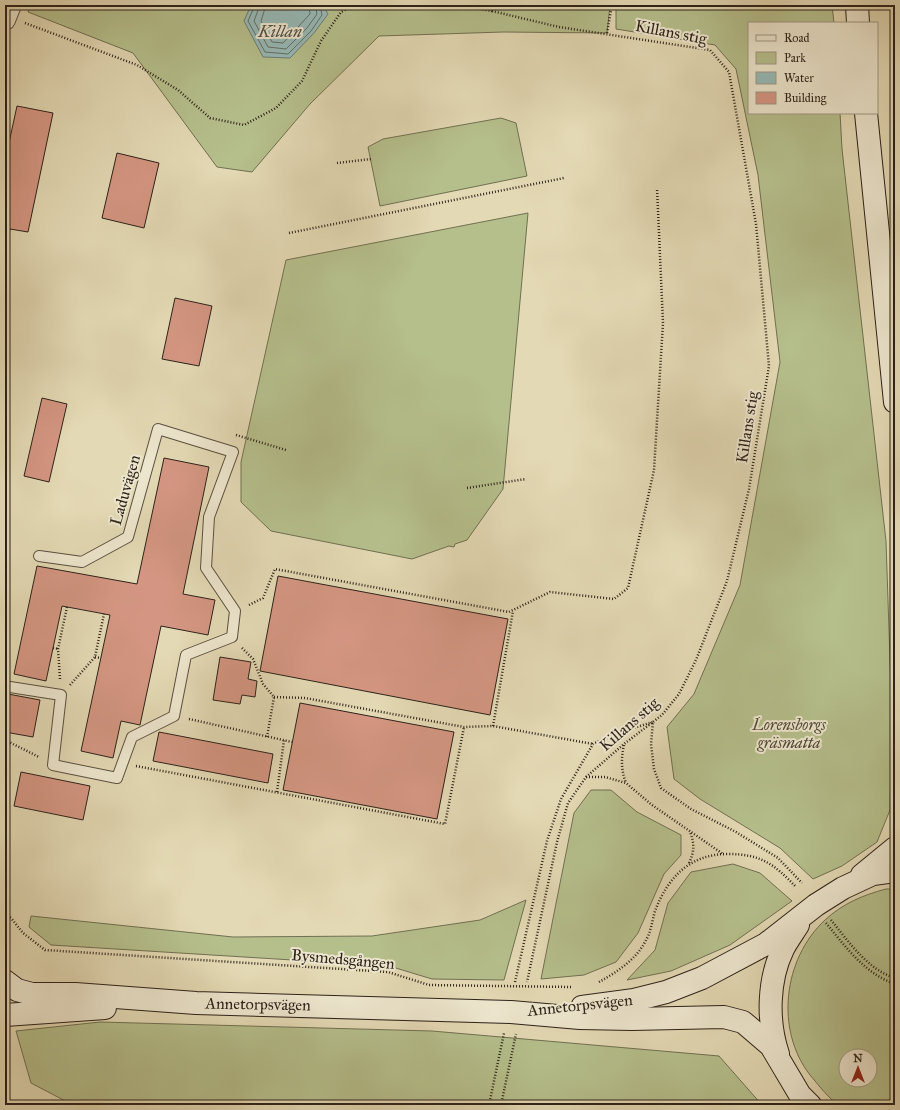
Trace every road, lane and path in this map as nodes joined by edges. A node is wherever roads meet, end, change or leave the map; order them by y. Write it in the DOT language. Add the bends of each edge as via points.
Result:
graph roads {
  1 [pos="355,5"];
  2 [pos="456,5"];
  3 [pos="493,5"];
  4 [pos="612,5"];
  5 [pos="857,5"];
  6 [pos="492,11"];
  7 [pos="7,14"];
  8 [pos="858,22"];
  9 [pos="607,33"];
  10 [pos="866,114"];
  11 [pos="371,159"];
  12 [pos="337,163"];
  13 [pos="564,178"];
  14 [pos="657,188"];
  15 [pos="289,233"];
  16 [pos="895,402"];
  17 [pos="236,435"];
  18 [pos="286,450"];
  19 [pos="526,479"];
  20 [pos="467,488"];
  21 [pos="39,556"];
  22 [pos="67,607"];
  23 [pos="513,610"];
  24 [pos="236,611"];
  25 [pos="104,614"];
  26 [pos="232,638"];
  27 [pos="53,648"];
  28 [pos="58,649"];
  29 [pos="95,657"];
  30 [pos="100,658"];
  31 [pos="10,688"];
  32 [pos="61,695"];
  33 [pos="274,697"];
  34 [pos="174,716"];
  35 [pos="653,722"];
  36 [pos="493,726"];
  37 [pos="464,727"];
  38 [pos="267,737"];
  39 [pos="5,740"];
  40 [pos="284,740"];
  41 [pos="292,742"];
  42 [pos="593,744"];
  43 [pos="624,744"];
  44 [pos="122,764"];
  45 [pos="53,765"];
  46 [pos="586,777"];
  47 [pos="626,783"];
  48 [pos="277,792"];
  49 [pos="690,832"];
  50 [pos="895,848"];
  51 [pos="723,854"];
  52 [pos="689,863"];
  53 [pos="895,871"];
  54 [pos="802,883"];
  55 [pos="796,887"];
  56 [pos="843,888"];
  57 [pos="5,914"];
  58 [pos="824,916"];
  59 [pos="895,978"];
  60 [pos="5,981"];
  61 [pos="515,982"];
  62 [pos="527,982"];
  63 [pos="596,983"];
  64 [pos="895,984"];
  65 [pos="578,986"];
  66 [pos="196,1003"];
  67 [pos="511,1012"];
  68 [pos="5,1016"];
  69 [pos="504,1033"];
  70 [pos="516,1034"];
  71 [pos="785,1070"];
  72 [pos="489,1105"];
  73 [pos="501,1105"];
  74 [pos="795,1105"];
  75 [pos="810,1105"];
  1 -- 7 [label="path" via="341,12 321,41 302,81 276,108 244,126 210,118 178,90 137,65"];
  2 -- 6 [label="path, Killans stig"];
  3 -- 6 [label="path"];
  4 -- 9 [label="path"];
  5 -- 8 [label="main road"];
  6 -- 9 [label="path, Killans stig" via="559,26"];
  9 -- 35 [label="path, Killans stig" via="710,50 729,72 756,224 769,366 749,489 727,581 696,660 679,694"];
  10 -- 16 [label="main road"];
  11 -- 12 [label="path"];
  13 -- 15 [label="path"];
  14 -- 23 [label="path" via="663,323 654,470 628,588 614,599 550,592"];
  17 -- 18 [label="path"];
  19 -- 20 [label="path"];
  21 -- 24 [label="lane, Laduvägen" via="82,562 128,537 158,428 233,452 209,517 206,568"];
  22 -- 28 [label="path"];
  23 -- 24 [label="path" via="509,612 275,569 263,598"];
  23 -- 36 [label="path"];
  24 -- 26 [label="lane"];
  25 -- 29 [label="path"];
  26 -- 33 [label="path" via="253,659 263,684"];
  26 -- 34 [label="lane" via="186,655"];
  27 -- 28 [label="path"];
  28 -- 32 [label="path"];
  29 -- 30 [label="path"];
  29 -- 32 [label="path"];
  31 -- 32 [label="lane"];
  32 -- 45 [label="lane"];
  33 -- 37 [label="path" via="305,698"];
  33 -- 38 [label="path"];
  34 -- 38 [label="path"];
  34 -- 44 [label="lane" via="132,737"];
  35 -- 42 [label="path" via="614,734"];
  35 -- 43 [label="path, Killans stig"];
  35 -- 54 [label="path" via="651,744 654,769 662,788 691,809 736,832 778,858"];
  36 -- 37 [label="path"];
  36 -- 42 [label="path"];
  37 -- 48 [label="path" via="445,824"];
  38 -- 40 [label="path"];
  39 -- 45 [label="path"];
  40 -- 41 [label="path"];
  40 -- 48 [label="path"];
  42 -- 61 [label="path" via="561,799"];
  43 -- 46 [label="path, Killans stig"];
  43 -- 47 [label="path" via="621,756"];
  44 -- 45 [label="lane" via="117,778"];
  44 -- 48 [label="path"];
  46 -- 47 [label="path" via="605,777"];
  46 -- 62 [label="path, Killans stig" via="568,803 557,842"];
  47 -- 49 [label="path" via="652,806"];
  49 -- 51 [label="path"];
  49 -- 52 [label="path" via="694,848"];
  50 -- 56 [label="main road"];
  51 -- 52 [label="path"];
  51 -- 55 [label="path" via="754,856 766,861 778,868"];
  52 -- 63 [label="path" via="678,873 662,896 646,940 631,960 614,974"];
  53 -- 56 [label="main road, Annetorpsvägen" via="873,874"];
  56 -- 58 [label="main road, Annetorpsvägen"];
  57 -- 65 [label="path, Bysmedsgången" via="23,933 46,950 388,972 429,985"];
  58 -- 59 [label="path" via="869,963"];
  58 -- 64 [label="path" via="865,966 886,981"];
  58 -- 67 [label="main road, Annetorpsvägen" via="702,978 666,992 595,1006"];
  58 -- 71 [label="main road, Annetorpsvägen" via="799,924 787,943 775,974 771,998 771,1024 774,1042"];
  60 -- 66 [label="main road, Annetorpsvägen" via="17,990 32,994 75,994"];
  66 -- 67 [label="main road, Annetorpsvägen"];
  66 -- 68 [label="main road, Annetorpsvägen"];
  67 -- 71 [label="main road, Annetorpsvägen" via="632,1019 724,1017 742,1022 771,1046"];
  69 -- 72 [label="path"];
  70 -- 73 [label="path"];
  71 -- 74 [label="main road"];
  71 -- 75 [label="main road, Annetorpsvägen" via="800,1095"];
}
